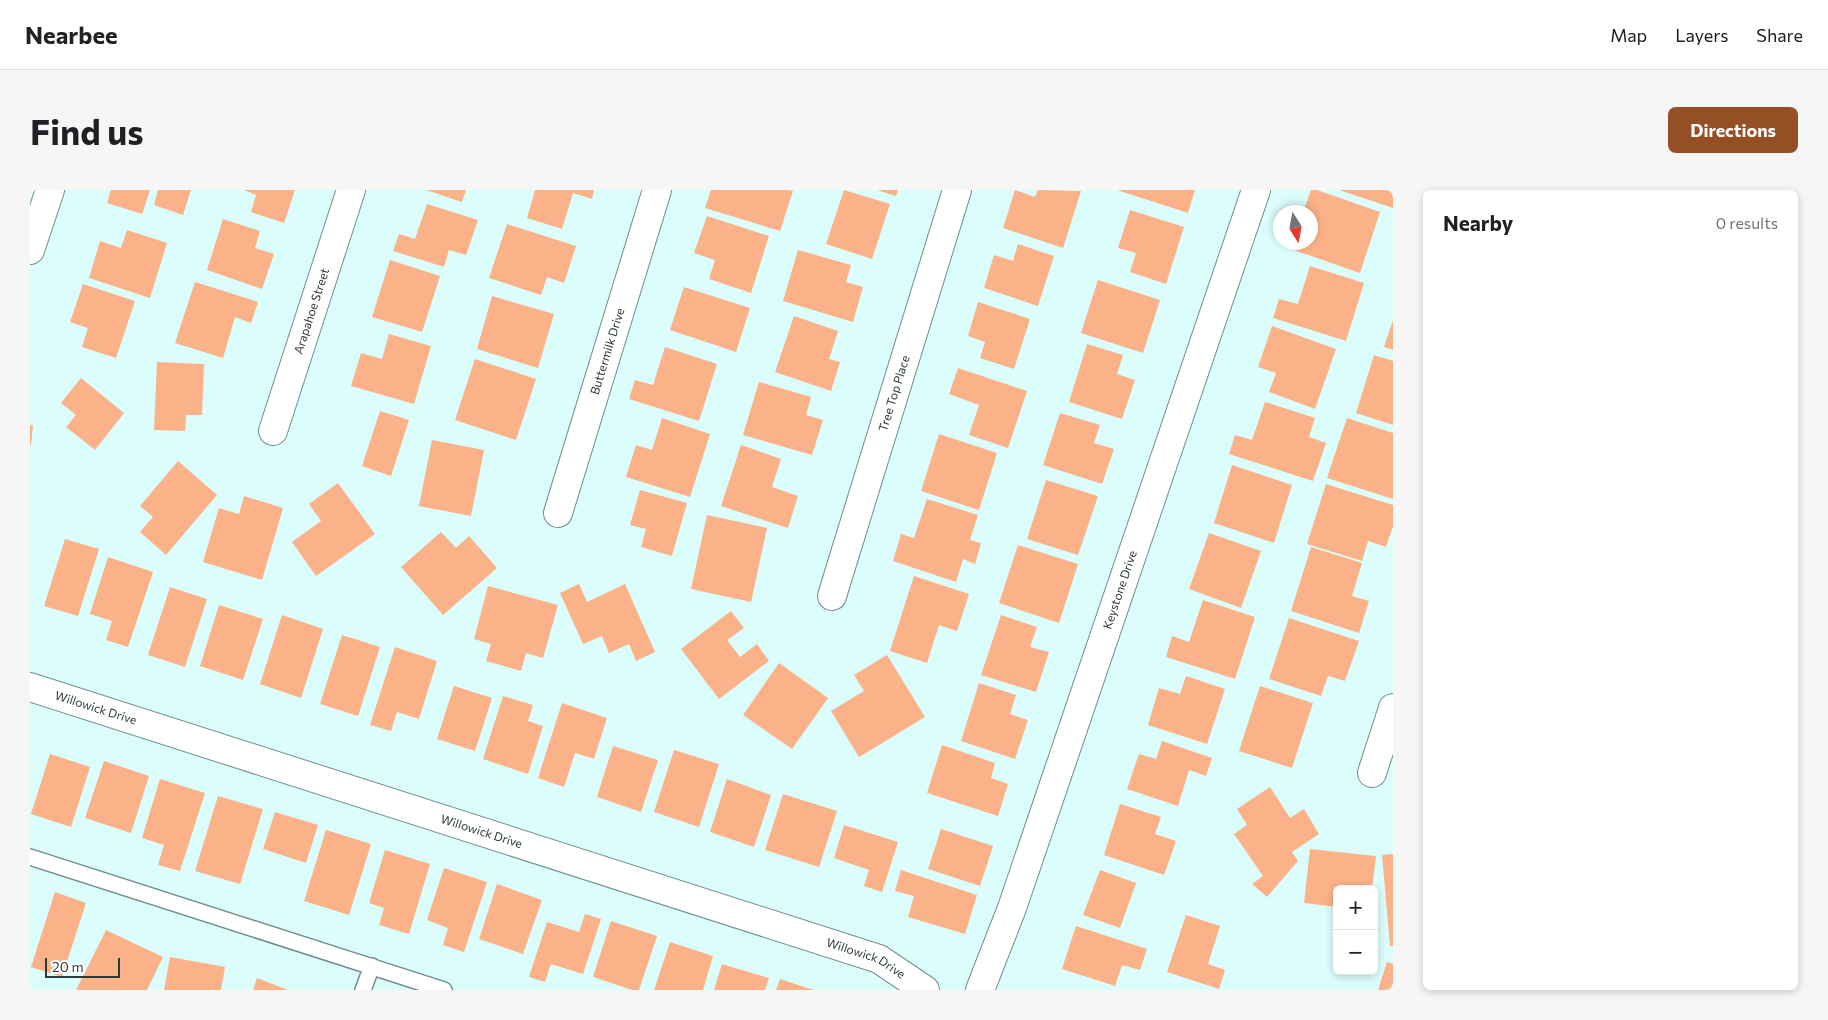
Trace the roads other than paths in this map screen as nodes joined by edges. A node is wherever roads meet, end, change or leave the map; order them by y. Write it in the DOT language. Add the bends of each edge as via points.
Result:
graph roads {
  1 [pos="50,190"];
  2 [pos="351,190"];
  3 [pos="657,190"];
  4 [pos="957,190"];
  5 [pos="1256,190"];
  6 [pos="30,250"];
  7 [pos="274,431"];
  8 [pos="558,513"];
  9 [pos="832,596"];
  10 [pos="30,687"];
  11 [pos="1393,708"];
  12 [pos="1372,773"];
  13 [pos="30,857"];
  14 [pos="372,966"];
  15 [pos="363,990"];
  16 [pos="444,990"];
  17 [pos="925,990"];
  18 [pos="980,990"];
  1 -- 6 [label="street"];
  2 -- 7 [label="street, Arapahoe Street"];
  3 -- 8 [label="street, Buttermilk Drive"];
  4 -- 9 [label="street, Tree Top Place"];
  5 -- 18 [label="street, Keystone Drive" via="1012,908"];
  10 -- 17 [label="street, Willowick Drive" via="879,960"];
  11 -- 12 [label="street"];
  13 -- 14 [label="lane"];
  14 -- 15 [label="lane"];
  14 -- 16 [label="lane"];
}
